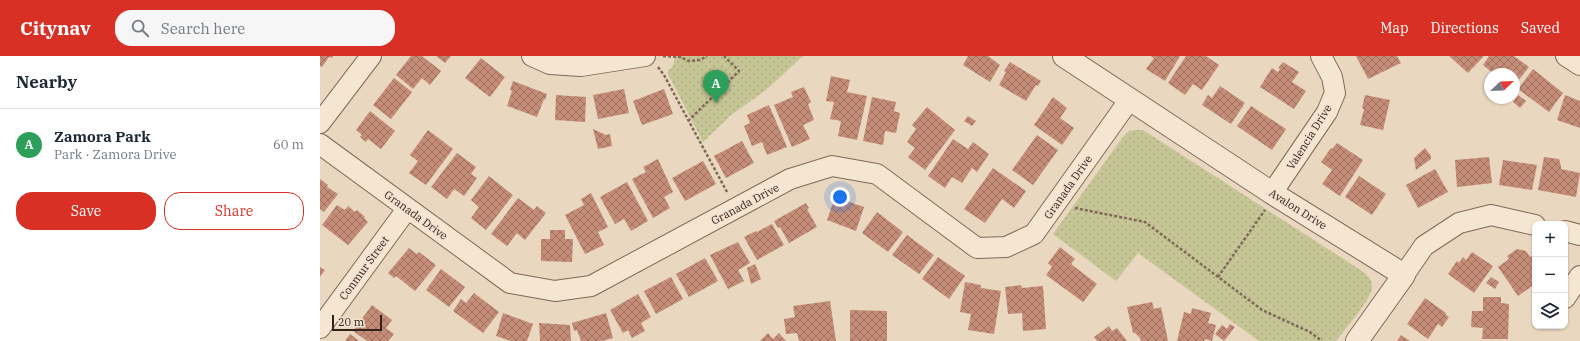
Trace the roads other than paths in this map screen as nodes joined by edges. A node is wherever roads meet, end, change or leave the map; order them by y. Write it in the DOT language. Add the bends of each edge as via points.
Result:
graph roads {
  1 [pos="371,56"];
  2 [pos="532,56"];
  3 [pos="1064,56"];
  4 [pos="1321,56"];
  5 [pos="1566,56"];
  6 [pos="650,59"];
  7 [pos="1580,65"];
  8 [pos="1130,99"];
  9 [pos="320,123"];
  10 [pos="320,144"];
  11 [pos="1272,193"];
  12 [pos="407,209"];
  13 [pos="1532,224"];
  14 [pos="1568,232"];
  15 [pos="1580,235"];
  16 [pos="1404,276"];
  17 [pos="1580,276"];
  18 [pos="1568,294"];
  19 [pos="320,328"];
  20 [pos="1356,341"];
  1 -- 9 [label="street"];
  2 -- 6 [label="street" via="550,64 581,66"];
  3 -- 8 [label="street, Avalon Drive"];
  4 -- 11 [label="street, Valencia Drive" via="1332,77 1335,94 1327,112"];
  5 -- 7 [label="street"];
  8 -- 11 [label="street, Avalon Drive"];
  8 -- 12 [label="street, Granada Drive" via="1034,234 1006,247 977,248 877,174 832,166 790,180 591,286 555,291 510,283"];
  10 -- 12 [label="street, Granada Drive"];
  11 -- 16 [label="street, Avalon Drive"];
  12 -- 19 [label="street, Conmur Street"];
  13 -- 16 [label="street" via="1491,215 1459,223 1424,246"];
  14 -- 15 [label="street"];
  16 -- 20 [label="street"];
  17 -- 18 [label="street"];
}
